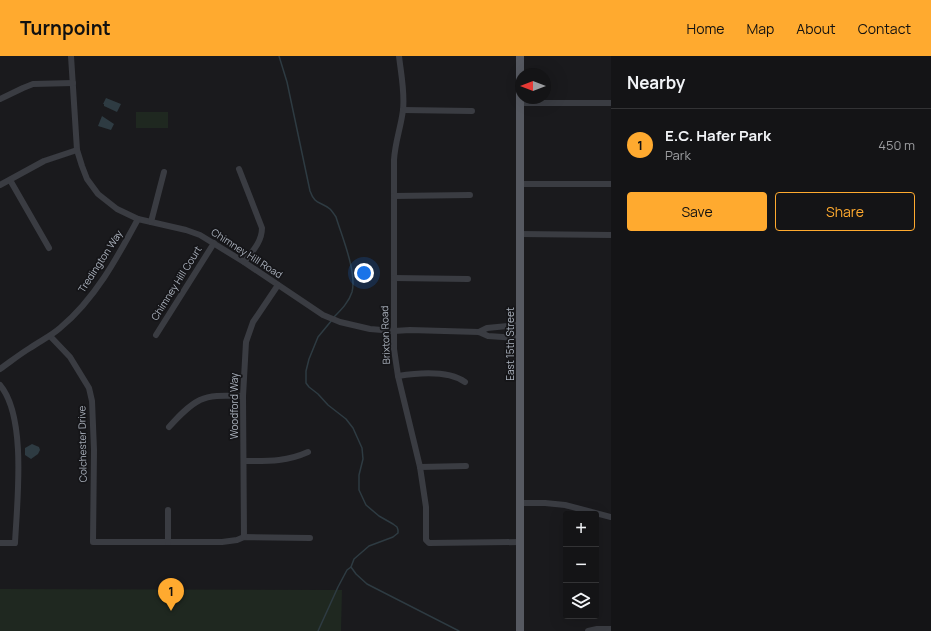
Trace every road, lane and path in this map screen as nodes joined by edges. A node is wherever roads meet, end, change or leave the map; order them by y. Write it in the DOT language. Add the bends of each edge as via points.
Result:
graph roads {
  1 [pos="71,56"];
  2 [pos="400,56"];
  3 [pos="520,56"];
  4 [pos="520,68"];
  5 [pos="73,83"];
  6 [pos="0,99"];
  7 [pos="551,103"];
  8 [pos="611,103"];
  9 [pos="520,104"];
  10 [pos="403,110"];
  11 [pos="472,111"];
  12 [pos="77,150"];
  13 [pos="239,169"];
  14 [pos="164,172"];
  15 [pos="10,180"];
  16 [pos="520,184"];
  17 [pos="611,184"];
  18 [pos="0,185"];
  19 [pos="470,194"];
  20 [pos="394,196"];
  21 [pos="138,219"];
  22 [pos="151,222"];
  23 [pos="520,234"];
  24 [pos="611,235"];
  25 [pos="214,242"];
  26 [pos="49,248"];
  27 [pos="244,262"];
  28 [pos="394,278"];
  29 [pos="468,279"];
  30 [pos="278,285"];
  31 [pos="519,325"];
  32 [pos="394,331"];
  33 [pos="479,332"];
  34 [pos="156,335"];
  35 [pos="50,336"];
  36 [pos="519,338"];
  37 [pos="0,369"];
  38 [pos="398,376"];
  39 [pos="465,382"];
  40 [pos="0,386"];
  41 [pos="243,396"];
  42 [pos="168,427"];
  43 [pos="308,452"];
  44 [pos="244,461"];
  45 [pos="466,466"];
  46 [pos="420,467"];
  47 [pos="520,503"];
  48 [pos="168,510"];
  49 [pos="611,517"];
  50 [pos="244,536"];
  51 [pos="310,538"];
  52 [pos="168,542"];
  53 [pos="520,542"];
  54 [pos="0,543"];
  55 [pos="611,629"];
  56 [pos="520,631"];
  57 [pos="588,631"];
  1 -- 5 [label="street, Chimney Hill Road"];
  2 -- 10 [label="street, Brixton Road"];
  3 -- 4 [label="main road, East 15th Street"];
  5 -- 6 [label="street" via="33,84"];
  5 -- 12 [label="street, Chimney Hill Road"];
  7 -- 8 [label="street"];
  9 -- 16 [label="main road, East 15th Street"];
  10 -- 11 [label="street"];
  10 -- 20 [label="street, Brixton Road" via="395,145"];
  12 -- 15 [label="street" via="44,161"];
  12 -- 21 [label="street, Chimney Hill Road" via="87,179 98,194 117,209"];
  13 -- 27 [label="street" via="262,228 262,235"];
  14 -- 22 [label="street"];
  15 -- 18 [label="street"];
  15 -- 26 [label="street"];
  16 -- 17 [label="street"];
  16 -- 23 [label="main road, East 15th Street"];
  19 -- 20 [label="street"];
  20 -- 28 [label="street, Brixton Road"];
  21 -- 22 [label="street, Chimney Hill Road"];
  21 -- 35 [label="street, Tredington Way" via="98,286 72,317"];
  22 -- 25 [label="street, Chimney Hill Road" via="186,230"];
  23 -- 24 [label="street"];
  23 -- 31 [label="main road, East 15th Street"];
  25 -- 27 [label="street, Chimney Hill Road"];
  25 -- 34 [label="street, Chimney Hill Court"];
  27 -- 30 [label="street, Chimney Hill Road"];
  28 -- 29 [label="street"];
  28 -- 32 [label="street, Brixton Road"];
  30 -- 32 [label="street, Chimney Hill Road" via="323,315 340,322"];
  30 -- 41 [label="street, Woodford Way" via="253,322 246,342"];
  31 -- 33 [label="street" via="487,328"];
  31 -- 36 [label="main road, East 15th Street"];
  32 -- 33 [label="street, Chimney Hill Road"];
  32 -- 38 [label="street, Brixton Road"];
  33 -- 36 [label="street" via="488,336"];
  35 -- 37 [label="street, Tredington Way"];
  35 -- 52 [label="street, Colchester Drive" via="70,357 89,388 92,401 93,542"];
  36 -- 47 [label="main road, East 15th Street"];
  38 -- 39 [label="street" via="447,374"];
  38 -- 46 [label="street, Brixton Road"];
  40 -- 54 [label="street" via="6,392 12,406 17,426 18,470 15,543"];
  41 -- 42 [label="street" via="215,396 200,400"];
  41 -- 44 [label="street, Woodford Way"];
  43 -- 44 [label="street" via="290,459"];
  44 -- 50 [label="street, Woodford Way"];
  45 -- 46 [label="street"];
  46 -- 53 [label="street, Brixton Road" via="426,507 426,540 430,543"];
  47 -- 49 [label="street" via="565,506"];
  47 -- 53 [label="main road, East 15th Street"];
  48 -- 52 [label="street"];
  50 -- 51 [label="street"];
  50 -- 52 [label="street" via="237,540 222,542"];
  53 -- 56 [label="main road, East 15th Street"];
  55 -- 57 [label="street"];
}
